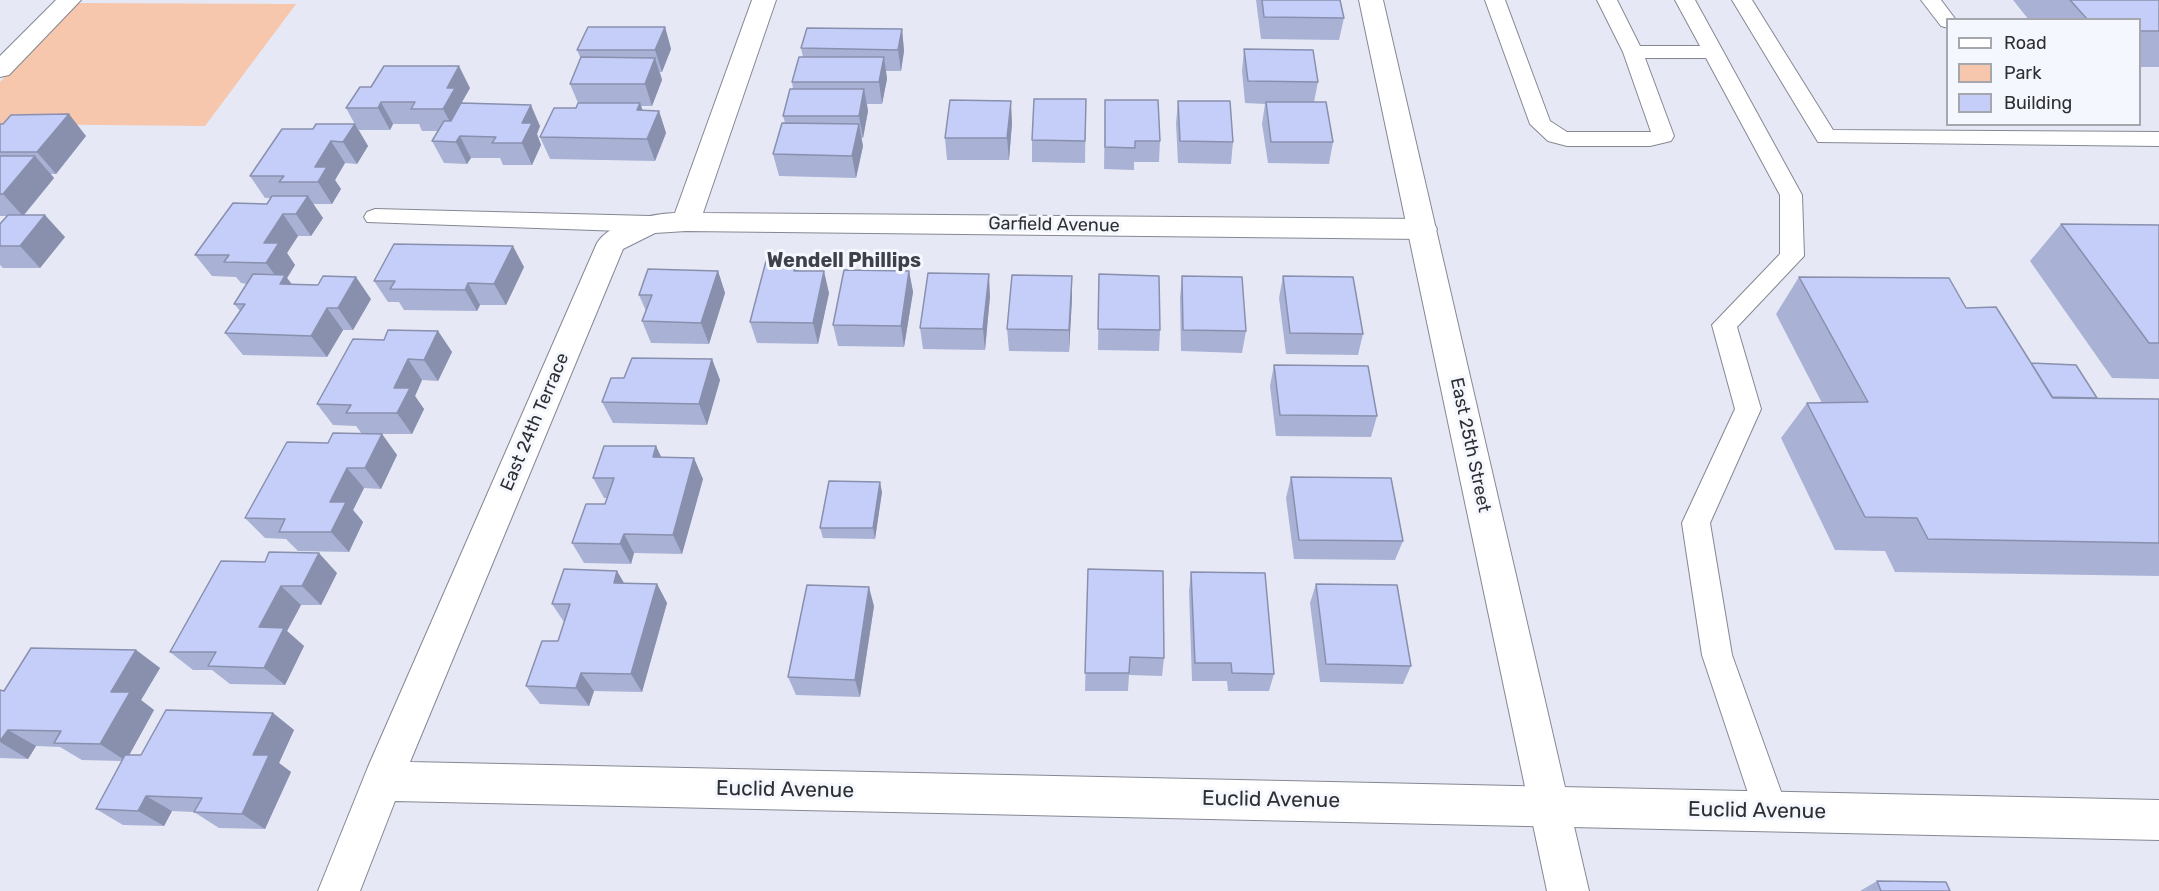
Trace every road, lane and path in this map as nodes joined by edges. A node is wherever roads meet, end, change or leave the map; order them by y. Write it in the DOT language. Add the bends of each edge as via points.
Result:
graph roads {
  1 [pos="69,0"];
  2 [pos="764,0"];
  3 [pos="1371,0"];
  4 [pos="1495,0"];
  5 [pos="1607,0"];
  6 [pos="1685,0"];
  7 [pos="1743,0"];
  8 [pos="1931,0"];
  9 [pos="1946,21"];
  10 [pos="1633,52"];
  11 [pos="1713,52"];
  12 [pos="0,70"];
  13 [pos="2029,131"];
  14 [pos="2159,139"];
  15 [pos="375,217"];
  16 [pos="686,222"];
  17 [pos="650,224"];
  18 [pos="1423,229"];
  19 [pos="382,781"];
  20 [pos="1549,806"];
  21 [pos="1771,811"];
  22 [pos="2159,820"];
  23 [pos="339,891"];
  24 [pos="1568,891"];
  1 -- 12 [label="street"];
  2 -- 16 [label="street"];
  3 -- 18 [label="street, East 25th Street"];
  4 -- 10 [label="lane" via="1541,124 1556,136 1663,136"];
  5 -- 10 [label="lane"];
  6 -- 11 [label="lane"];
  7 -- 13 [label="lane" via="1826,137"];
  8 -- 9 [label="lane"];
  10 -- 11 [label="lane"];
  11 -- 21 [label="lane" via="1791,195 1792,256 1724,325 1748,409 1696,523 1717,655"];
  13 -- 14 [label="lane"];
  15 -- 17 [label="lane"];
  16 -- 17 [label="street, East 24th Terrace"];
  16 -- 18 [label="street, Garfield Avenue"];
  17 -- 19 [label="street, East 24th Terrace" via="611,243"];
  18 -- 20 [label="street, East 25th Street"];
  19 -- 20 [label="street, Euclid Avenue"];
  19 -- 23 [label="street, East 24th Terrace"];
  20 -- 21 [label="street, Euclid Avenue"];
  20 -- 24 [label="street, East 25th Street"];
  21 -- 22 [label="street, Euclid Avenue"];
}
